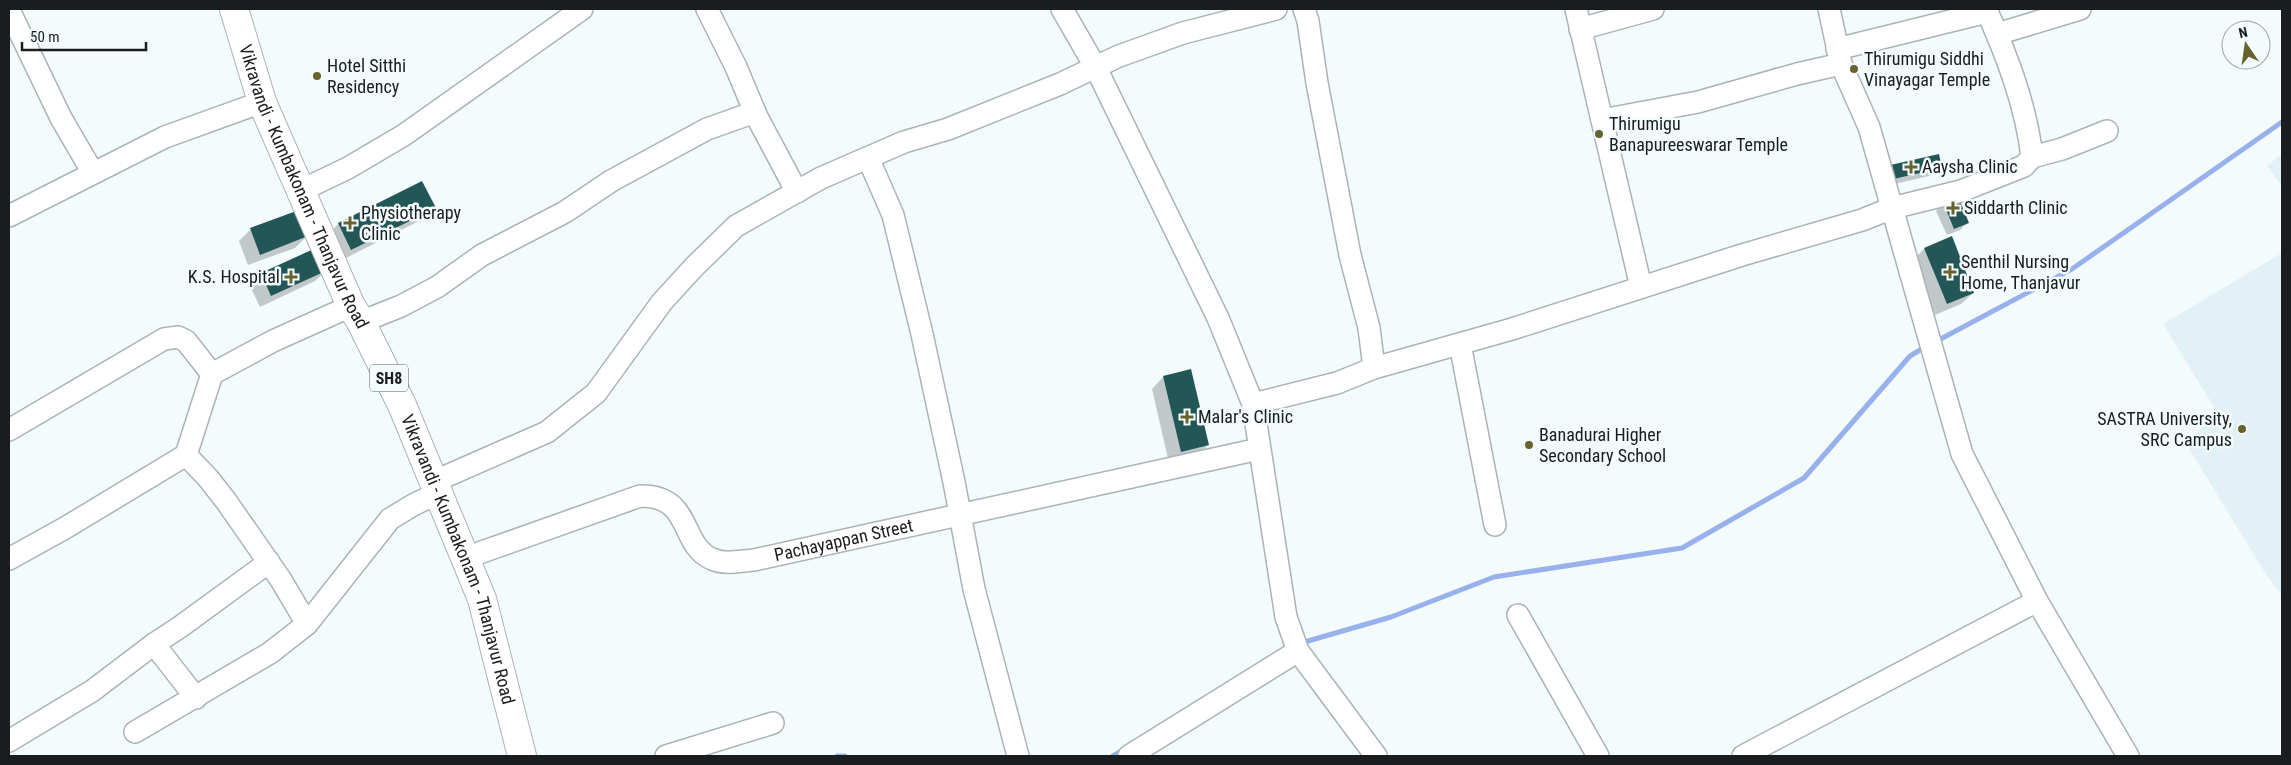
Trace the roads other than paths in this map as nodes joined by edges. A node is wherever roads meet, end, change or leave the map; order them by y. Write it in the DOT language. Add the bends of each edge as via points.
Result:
graph roads {
  1 [pos="234,9"];
  2 [pos="582,9"];
  3 [pos="707,9"];
  4 [pos="1062,9"];
  5 [pos="1276,9"];
  6 [pos="1304,9"];
  7 [pos="1653,9"];
  8 [pos="1829,9"];
  9 [pos="2080,9"];
  10 [pos="1986,10"];
  11 [pos="11,18"];
  12 [pos="1578,19"];
  13 [pos="1997,34"];
  14 [pos="1839,56"];
  15 [pos="1096,68"];
  16 [pos="262,102"];
  17 [pos="755,112"];
  18 [pos="1602,120"];
  19 [pos="2107,131"];
  20 [pos="2032,157"];
  21 [pos="868,158"];
  22 [pos="93,172"];
  23 [pos="300,191"];
  24 [pos="797,192"];
  25 [pos="1892,208"];
  26 [pos="9,216"];
  27 [pos="1642,287"];
  28 [pos="356,314"];
  29 [pos="1460,344"];
  30 [pos="1374,368"];
  31 [pos="212,374"];
  32 [pos="1253,404"];
  33 [pos="9,430"];
  34 [pos="1259,449"];
  35 [pos="186,455"];
  36 [pos="436,488"];
  37 [pos="959,516"];
  38 [pos="1495,525"];
  39 [pos="465,558"];
  40 [pos="9,559"];
  41 [pos="269,562"];
  42 [pos="2037,601"];
  43 [pos="1518,615"];
  44 [pos="307,624"];
  45 [pos="154,644"];
  46 [pos="1298,651"];
  47 [pos="196,698"];
  48 [pos="773,722"];
  49 [pos="135,732"];
  50 [pos="9,741"];
  51 [pos="1164,746"];
  52 [pos="522,756"];
  53 [pos="666,756"];
  54 [pos="1018,756"];
  55 [pos="1129,756"];
  56 [pos="1376,756"];
  57 [pos="1598,756"];
  58 [pos="1743,756"];
  59 [pos="2128,756"];
  1 -- 16 [label="main road, Vikravandi - Kumbakonam - Thanjavur Road / SH8"];
  2 -- 23 [label="street" via="404,135 348,168"];
  3 -- 17 [label="street"];
  4 -- 15 [label="street"];
  5 -- 15 [label="street" via="1183,33 1119,56"];
  6 -- 30 [label="street" via="1350,255 1369,328"];
  7 -- 12 [label="street"];
  8 -- 14 [label="street"];
  9 -- 13 [label="street"];
  10 -- 13 [label="street"];
  10 -- 14 [label="street"];
  11 -- 22 [label="street" via="61,118"];
  12 -- 18 [label="street"];
  13 -- 20 [label="street" via="2022,99"];
  14 -- 18 [label="street" via="1796,74 1698,102"];
  14 -- 25 [label="street" via="1869,127"];
  15 -- 21 [label="street"];
  15 -- 32 [label="street" via="1218,318"];
  16 -- 22 [label="street" via="164,137"];
  16 -- 23 [label="main road, Vikravandi - Kumbakonam - Thanjavur Road / SH8"];
  17 -- 24 [label="street"];
  17 -- 28 [label="street" via="707,129 564,212 482,255 438,287 401,306"];
  18 -- 27 [label="street"];
  19 -- 20 [label="street"];
  20 -- 25 [label="street" via="2024,166 1961,191"];
  21 -- 24 [label="street"];
  21 -- 37 [label="street" via="893,215 922,334"];
  22 -- 26 [label="street"];
  23 -- 28 [label="main road, Vikravandi - Kumbakonam - Thanjavur Road / SH8"];
  24 -- 36 [label="street" via="736,226 694,266 662,302 596,393 547,432"];
  25 -- 27 [label="street"];
  25 -- 42 [label="street" via="1962,454"];
  27 -- 29 [label="street"];
  28 -- 31 [label="street" via="273,341"];
  28 -- 36 [label="main road, Vikravandi - Kumbakonam - Thanjavur Road / SH8" via="402,405"];
  29 -- 30 [label="street"];
  29 -- 38 [label="street"];
  30 -- 32 [label="street" via="1337,383"];
  31 -- 33 [label="street" via="186,341 178,337 164,339"];
  31 -- 35 [label="street"];
  32 -- 34 [label="street"];
  34 -- 37 [label="street, Pachayappan Street"];
  34 -- 46 [label="street" via="1286,617"];
  35 -- 40 [label="street"];
  35 -- 41 [label="street" via="226,501"];
  36 -- 39 [label="main road, Vikravandi - Kumbakonam - Thanjavur Road / SH8"];
  36 -- 44 [label="street" via="390,519"];
  37 -- 39 [label="street, Pachayappan Street" via="730,563 711,559 700,550 669,502 654,496 640,496"];
  37 -- 54 [label="street" via="974,590"];
  39 -- 52 [label="main road, Vikravandi - Kumbakonam - Thanjavur Road / SH8" via="482,600"];
  41 -- 44 [label="street"];
  41 -- 45 [label="street"];
  42 -- 58 [label="street"];
  42 -- 59 [label="street"];
  43 -- 57 [label="street"];
  44 -- 47 [label="street" via="270,654"];
  45 -- 47 [label="street"];
  45 -- 50 [label="street" via="92,691"];
  46 -- 51 [label="street"];
  46 -- 56 [label="street"];
  47 -- 49 [label="street"];
  48 -- 53 [label="street"];
  51 -- 55 [label="street"];
}
